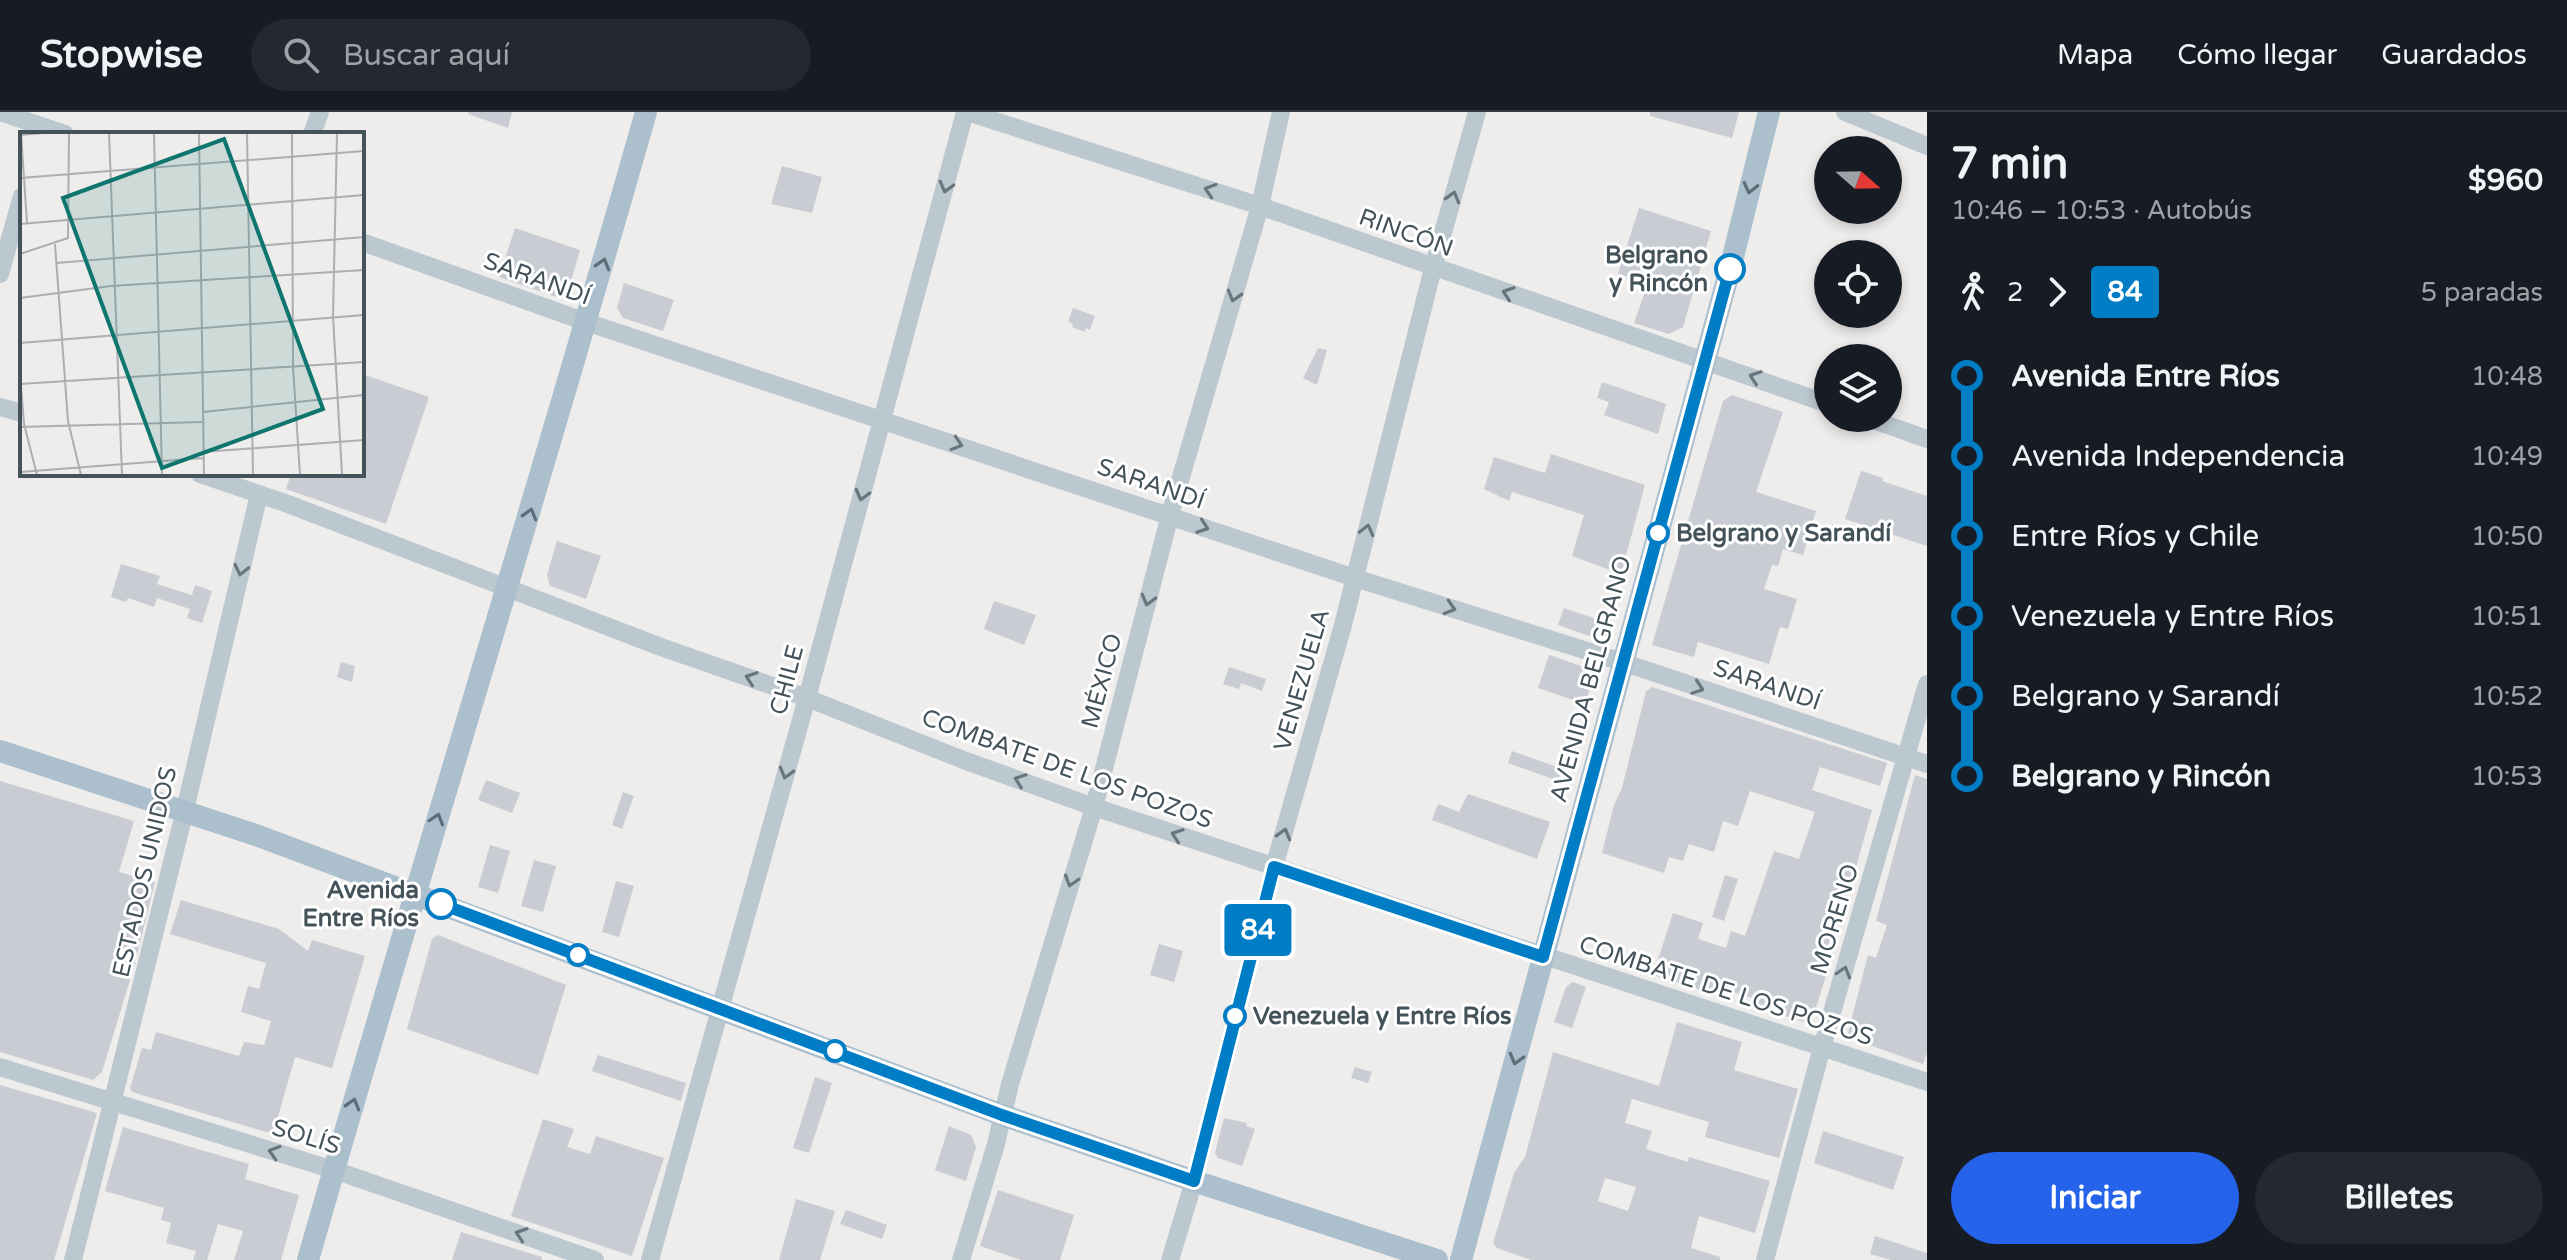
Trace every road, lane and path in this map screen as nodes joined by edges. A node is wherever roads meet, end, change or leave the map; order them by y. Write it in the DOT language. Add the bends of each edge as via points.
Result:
graph roads {
  1 [pos="0,112"];
  2 [pos="320,112"];
  3 [pos="646,112"];
  4 [pos="966,112"];
  5 [pos="1281,112"];
  6 [pos="1477,112"];
  7 [pos="1769,112"];
  8 [pos="1845,112"];
  9 [pos="42,124"];
  10 [pos="60,132"];
  11 [pos="313,132"];
  12 [pos="1927,146"];
  13 [pos="20,203"];
  14 [pos="1260,206"];
  15 [pos="364,243"];
  16 [pos="1433,268"];
  17 [pos="0,274"];
  18 [pos="586,322"];
  19 [pos="1704,359"];
  20 [pos="1814,399"];
  21 [pos="883,420"];
  22 [pos="1902,430"];
  23 [pos="1927,439"];
  24 [pos="206,476"];
  25 [pos="259,494"];
  26 [pos="1170,515"];
  27 [pos="1355,578"];
  28 [pos="508,589"];
  29 [pos="1622,662"];
  30 [pos="1927,684"];
  31 [pos="807,698"];
  32 [pos="0,751"];
  33 [pos="1906,758"];
  34 [pos="1927,764"];
  35 [pos="1094,807"];
  36 [pos="185,810"];
  37 [pos="1274,867"];
  38 [pos="414,894"];
  39 [pos="1543,957"];
  40 [pos="721,1008"];
  41 [pos="1822,1047"];
  42 [pos="0,1067"];
  43 [pos="1927,1082"];
  44 [pos="114,1102"];
  45 [pos="1002,1115"];
  46 [pos="334,1170"];
  47 [pos="1194,1181"];
  48 [pos="73,1260"];
  49 [pos="308,1260"];
  50 [pos="595,1260"];
  51 [pos="650,1260"];
  52 [pos="961,1260"];
  53 [pos="1170,1260"];
  54 [pos="1437,1260"];
  55 [pos="1461,1260"];
  56 [pos="1765,1260"];
  1 -- 9 [label="street"];
  2 -- 11 [label="street"];
  18 -- 3 [label="main road, one-way"];
  14 -- 4 [label="street, RINCÓN, one-way"];
  4 -- 21 [label="street, CHILE, one-way"];
  5 -- 14 [label="street, MÉXICO"];
  16 -- 6 [label="street, VENEZUELA, one-way"];
  7 -- 19 [label="main road, AVENIDA BELGRANO, one-way"];
  8 -- 12 [label="street"];
  9 -- 10 [label="street"];
  13 -- 17 [label="street"];
  14 -- 16 [label="street, RINCÓN"];
  14 -- 26 [label="street, MÉXICO, one-way"];
  15 -- 18 [label="street, SARANDÍ"];
  19 -- 16 [label="street, RINCÓN, one-way"];
  27 -- 16 [label="street, VENEZUELA, one-way"];
  18 -- 21 [label="street, SARANDÍ"];
  28 -- 18 [label="main road, one-way"];
  20 -- 19 [label="street, RINCÓN, one-way"];
  19 -- 29 [label="main road, AVENIDA BELGRANO"];
  21 -- 26 [label="street, SARANDÍ, one-way"];
  21 -- 31 [label="street, CHILE, one-way"];
  22 -- 23 [label="street"];
  24 -- 25 [label="street, COMBATE DE LOS POZOS"];
  25 -- 28 [label="street, COMBATE DE LOS POZOS"];
  25 -- 36 [label="street, ESTADOS UNIDOS, one-way"];
  26 -- 27 [label="street, SARANDÍ, one-way"];
  26 -- 35 [label="street, MÉXICO, one-way"];
  27 -- 29 [label="street, SARANDÍ, one-way"];
  37 -- 27 [label="street, VENEZUELA, one-way"];
  31 -- 28 [label="street, COMBATE DE LOS POZOS, one-way"];
  38 -- 28 [label="main road, one-way"];
  29 -- 33 [label="street, SARANDÍ, one-way"];
  29 -- 39 [label="main road, AVENIDA BELGRANO"];
  30 -- 33 [label="street, MORENO"];
  35 -- 31 [label="street, COMBATE DE LOS POZOS, one-way"];
  31 -- 40 [label="street, CHILE, one-way"];
  32 -- 36 [label="main road"];
  33 -- 34 [label="street, SARANDÍ"];
  41 -- 33 [label="street, MORENO, one-way"];
  37 -- 35 [label="street, COMBATE DE LOS POZOS, one-way"];
  35 -- 45 [label="street, MÉXICO, one-way"];
  36 -- 38 [label="main road"];
  36 -- 44 [label="street, ESTADOS UNIDOS"];
  37 -- 39 [label="street, COMBATE DE LOS POZOS"];
  37 -- 47 [label="street, VENEZUELA"];
  38 -- 40 [label="main road"];
  46 -- 38 [label="main road, one-way"];
  39 -- 41 [label="street, COMBATE DE LOS POZOS"];
  39 -- 55 [label="main road, AVENIDA BELGRANO, one-way"];
  40 -- 45 [label="main road"];
  40 -- 51 [label="street, CHILE"];
  41 -- 43 [label="street, COMBATE DE LOS POZOS"];
  41 -- 56 [label="street, MORENO"];
  42 -- 44 [label="street, SOLÍS"];
  46 -- 44 [label="street, SOLÍS, one-way"];
  44 -- 48 [label="street, ESTADOS UNIDOS"];
  45 -- 47 [label="main road"];
  45 -- 52 [label="street, MÉXICO"];
  46 -- 49 [label="main road"];
  50 -- 46 [label="street, SOLÍS, one-way"];
  47 -- 53 [label="street, VENEZUELA"];
  47 -- 54 [label="main road"];
}
